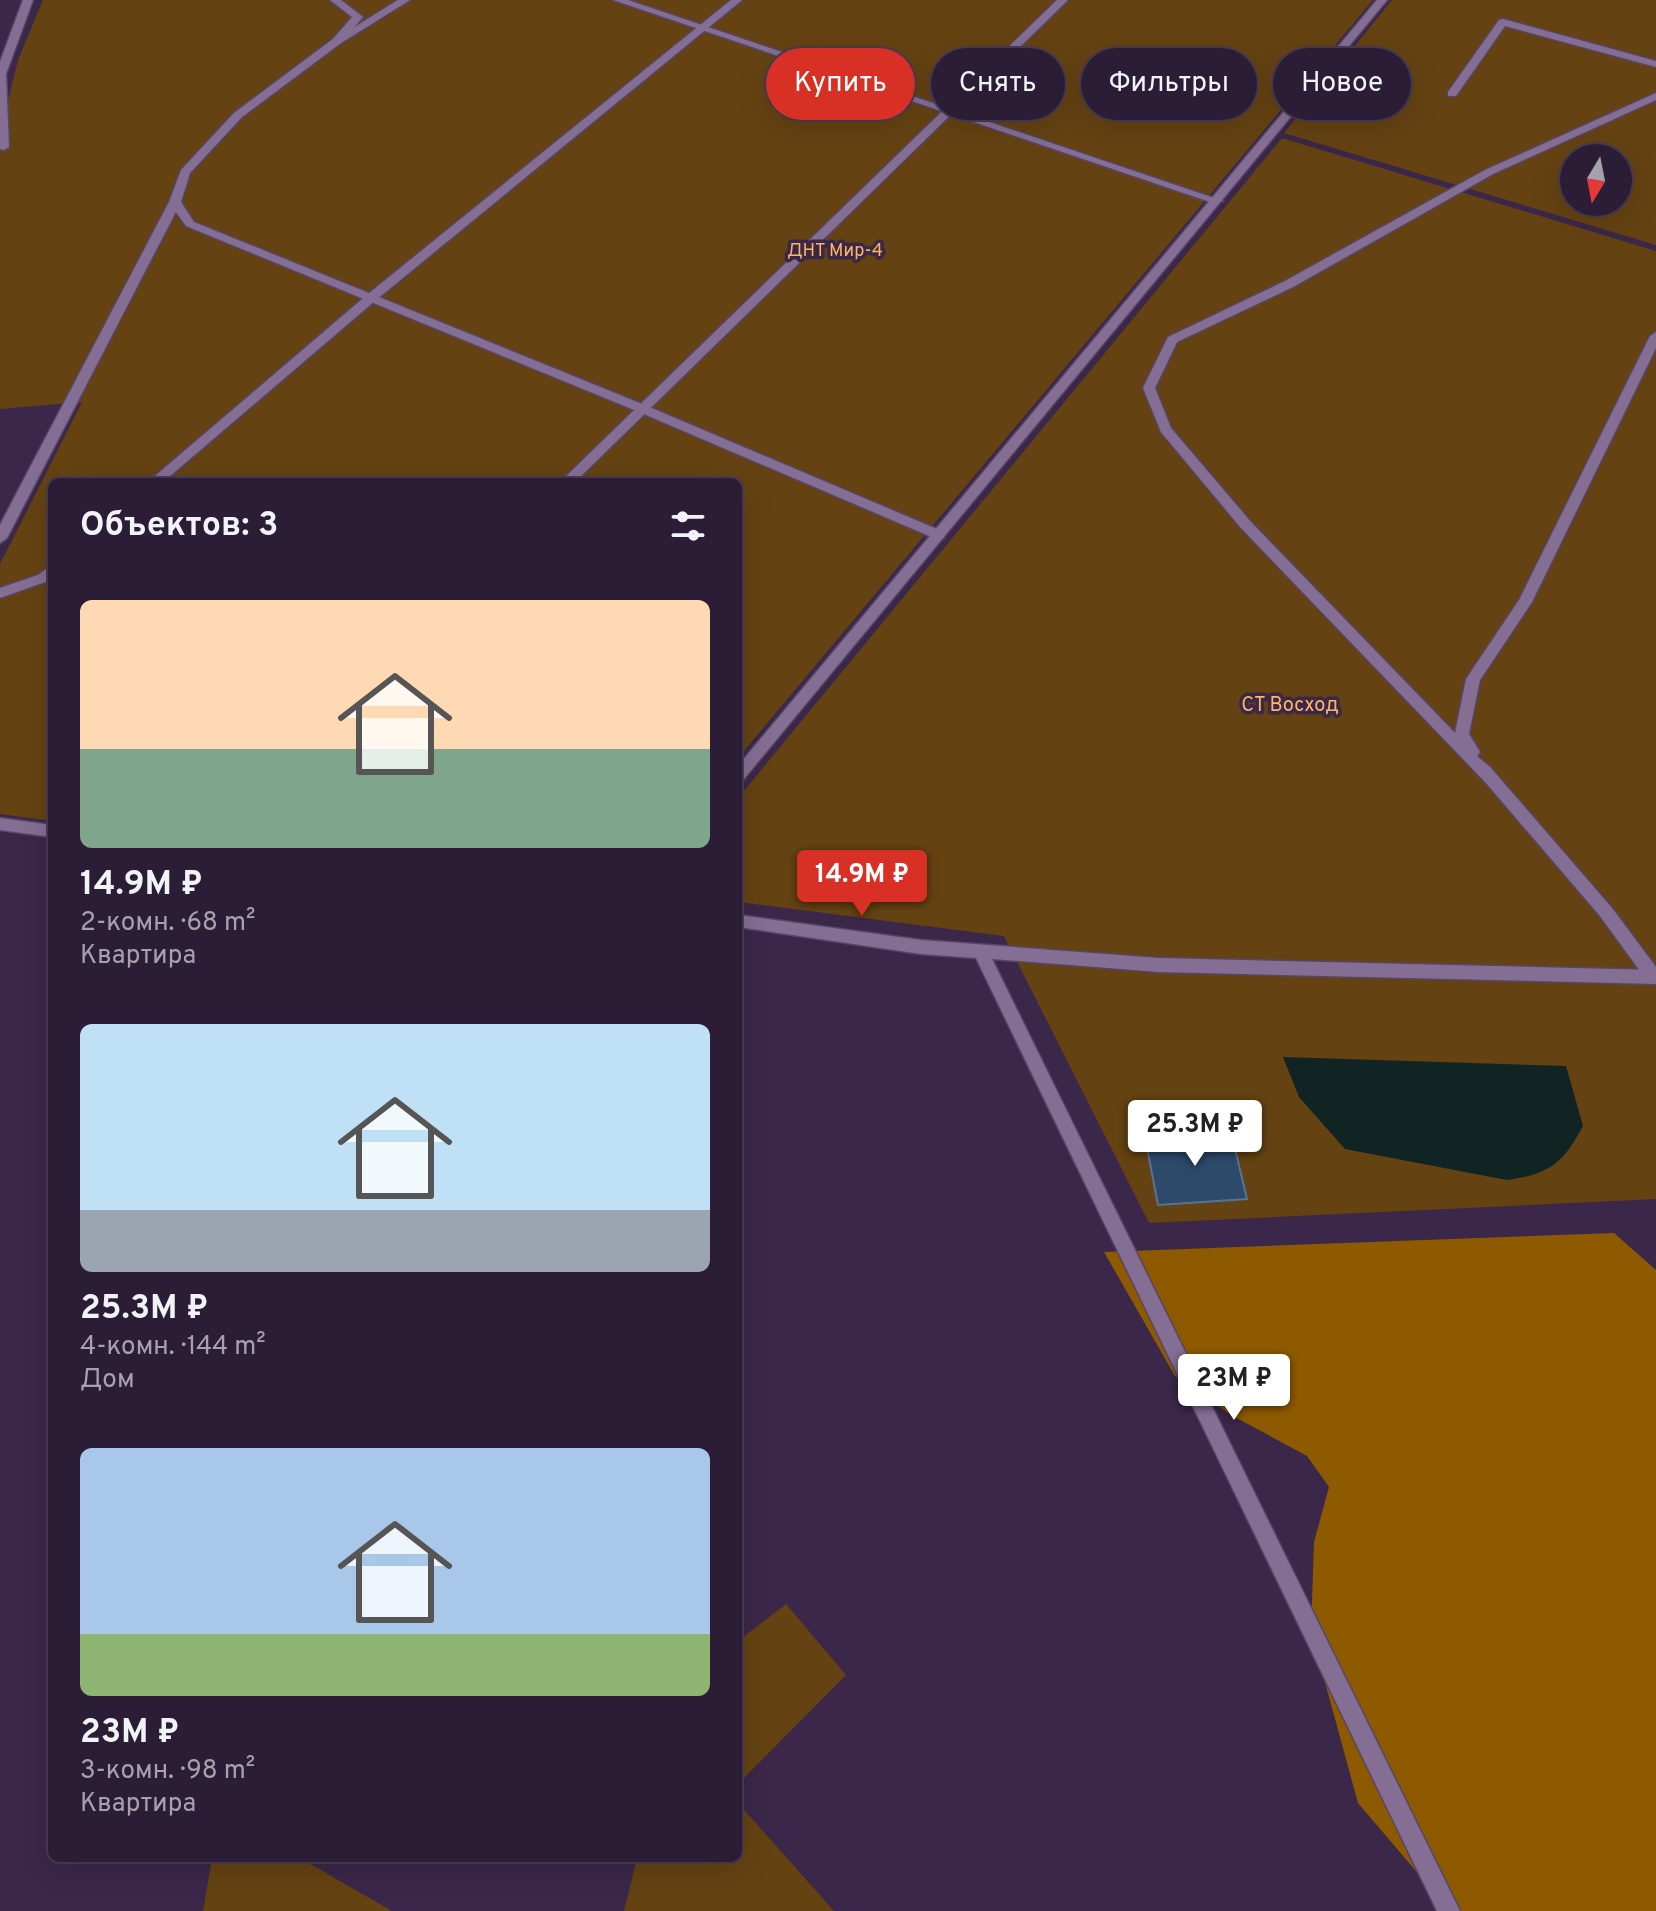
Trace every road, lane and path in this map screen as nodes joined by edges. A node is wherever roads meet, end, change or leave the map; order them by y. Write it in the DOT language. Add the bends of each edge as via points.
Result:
graph roads {
  1 [pos="28,0"];
  2 [pos="335,0"];
  3 [pos="405,0"];
  4 [pos="618,0"];
  5 [pos="737,0"];
  6 [pos="1063,0"];
  7 [pos="1382,0"];
  8 [pos="703,28"];
  9 [pos="337,41"];
  10 [pos="1013,48"];
  11 [pos="3,60"];
  12 [pos="1656,64"];
  13 [pos="1452,94"];
  14 [pos="1656,96"];
  15 [pos="931,104"];
  16 [pos="938,120"];
  17 [pos="978,120"];
  18 [pos="4,147"];
  19 [pos="1217,201"];
  20 [pos="175,202"];
  21 [pos="372,297"];
  22 [pos="1656,336"];
  23 [pos="643,409"];
  24 [pos="160,478"];
  25 [pos="571,478"];
  26 [pos="939,535"];
  27 [pos="0,538"];
  28 [pos="48,574"];
  29 [pos="0,593"];
  30 [pos="742,771"];
  31 [pos="1489,778"];
  32 [pos="0,824"];
  33 [pos="48,830"];
  34 [pos="742,922"];
  35 [pos="981,952"];
  36 [pos="1655,977"];
  37 [pos="1449,1911"];
  1 -- 11 [label="street"];
  2 -- 9 [label="street" via="358,17"];
  3 -- 9 [label="street"];
  4 -- 8 [label="street"];
  5 -- 8 [label="street"];
  6 -- 10 [label="street"];
  7 -- 19 [label="street"];
  8 -- 15 [label="street"];
  8 -- 21 [label="street"];
  9 -- 20 [label="street" via="238,115 185,172"];
  11 -- 18 [label="street"];
  12 -- 13 [label="street" via="1503,22"];
  14 -- 31 [label="street" via="1489,172 1289,284 1172,340 1149,388 1165,429 1246,525"];
  16 -- 23 [label="street"];
  17 -- 19 [label="street"];
  19 -- 26 [label="street"];
  20 -- 21 [label="street" via="190,224"];
  20 -- 27 [label="street"];
  21 -- 23 [label="street"];
  21 -- 24 [label="street"];
  22 -- 31 [label="street" via="1525,602 1473,679 1462,734"];
  23 -- 25 [label="street"];
  23 -- 26 [label="street"];
  26 -- 30 [label="street"];
  28 -- 29 [label="street"];
  31 -- 36 [label="street" via="1606,912"];
  32 -- 33 [label="street"];
  34 -- 35 [label="street"];
  35 -- 36 [label="street" via="1159,965"];
  35 -- 37 [label="street"];
}
